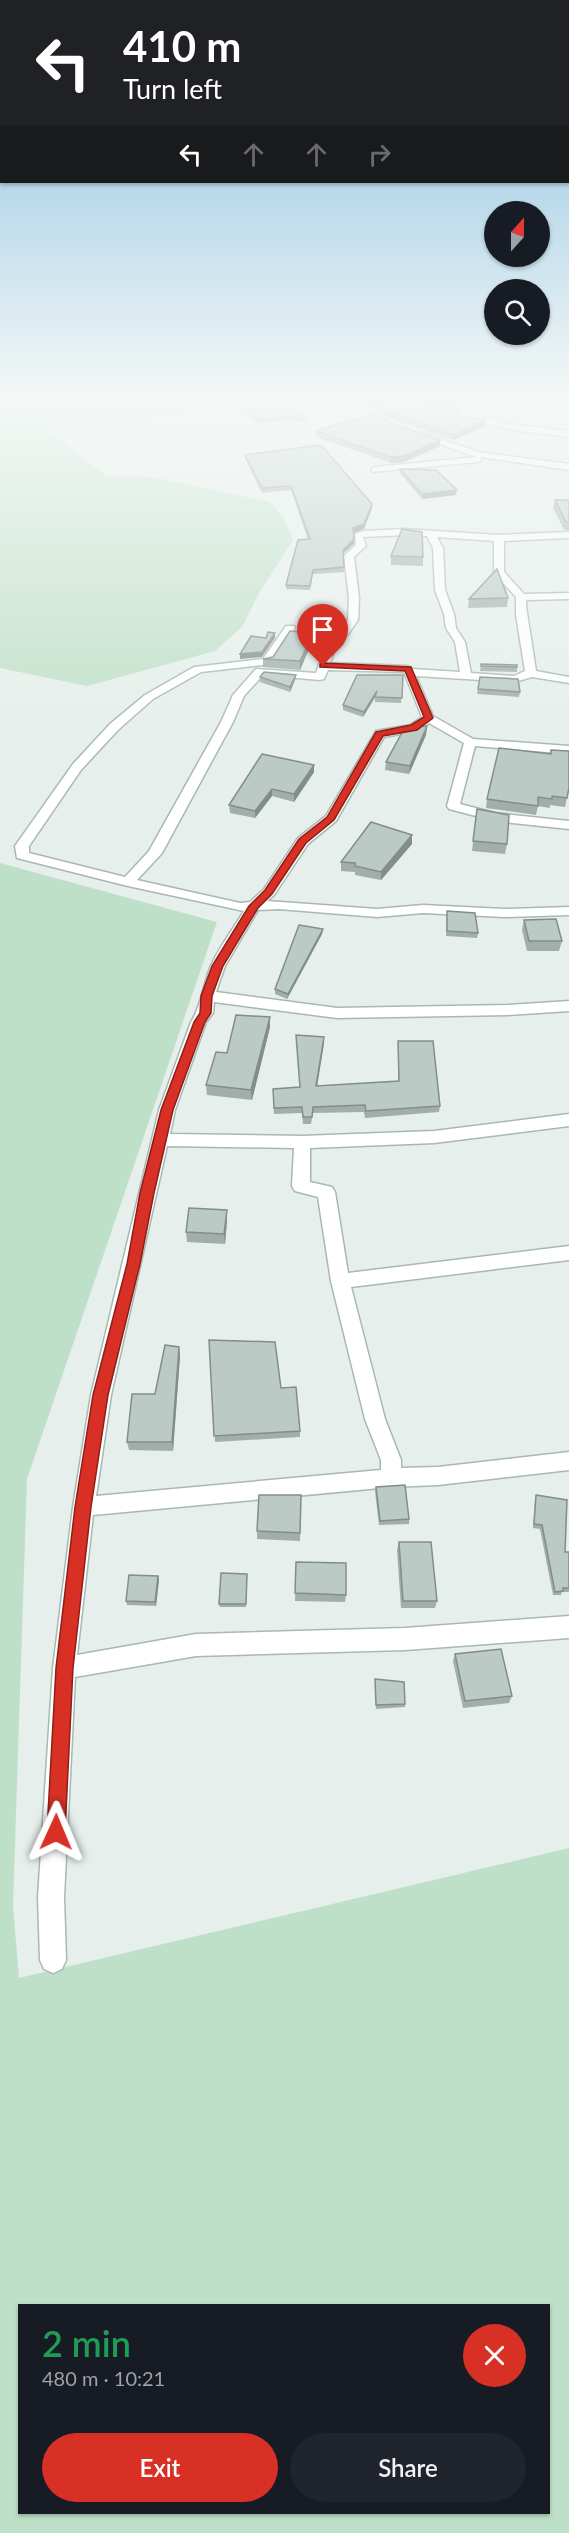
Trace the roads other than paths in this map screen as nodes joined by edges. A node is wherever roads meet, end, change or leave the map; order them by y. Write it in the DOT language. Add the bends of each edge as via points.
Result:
graph roads {
  1 [pos="430,532"];
  2 [pos="569,535"];
  3 [pos="498,538"];
  4 [pos="569,596"];
  5 [pos="521,597"];
  6 [pos="290,628"];
  7 [pos="323,666"];
  8 [pos="263,667"];
  9 [pos="411,672"];
  10 [pos="531,673"];
  11 [pos="466,675"];
  12 [pos="569,680"];
  13 [pos="429,718"];
  14 [pos="470,742"];
  15 [pos="569,750"];
  16 [pos="569,825"];
  17 [pos="128,882"];
  18 [pos="254,906"];
  19 [pos="569,911"];
  20 [pos="207,996"];
  21 [pos="569,1006"];
  22 [pos="569,1120"];
  23 [pos="160,1140"];
  24 [pos="302,1142"];
  25 [pos="569,1252"];
  26 [pos="340,1281"];
  27 [pos="569,1461"];
  28 [pos="391,1478"];
  29 [pos="83,1507"];
  30 [pos="569,1627"];
  31 [pos="64,1668"];
  32 [pos="53,1960"];
  1 -- 3 [label="street"];
  1 -- 7 [label="street" via="357,536 361,546 349,556 353,620 332,642"];
  1 -- 11 [label="street" via="438,548 440,590 451,628 460,642"];
  2 -- 3 [label="street"];
  3 -- 5 [label="street" via="499,573"];
  4 -- 5 [label="street"];
  5 -- 10 [label="street" via="519,613 529,647"];
  6 -- 8 [label="street"];
  7 -- 8 [label="street" via="320,677"];
  7 -- 9 [label="street"];
  8 -- 17 [label="street" via="239,695 228,723 155,853"];
  8 -- 17 [label="street" via="198,669 149,697 77,767 21,851 22,855"];
  9 -- 11 [label="street"];
  9 -- 13 [label="street"];
  10 -- 11 [label="street" via="515,679"];
  10 -- 12 [label="street"];
  13 -- 14 [label="street"];
  13 -- 18 [label="street" via="414,728 380,734 331,818 303,841 269,892"];
  14 -- 15 [label="street"];
  14 -- 16 [label="street" via="453,806 495,817"];
  17 -- 18 [label="street" via="240,907"];
  18 -- 19 [label="street" via="377,913 433,909"];
  18 -- 20 [label="street" via="218,966"];
  20 -- 21 [label="street" via="337,1013"];
  20 -- 23 [label="street" via="205,1013 167,1110"];
  22 -- 24 [label="street" via="434,1137"];
  23 -- 24 [label="street"];
  23 -- 29 [label="street" via="101,1395"];
  24 -- 26 [label="street" via="301,1186 326,1192"];
  25 -- 26 [label="street"];
  26 -- 28 [label="street" via="375,1419 391,1460"];
  27 -- 28 [label="street"];
  28 -- 29 [label="street"];
  29 -- 31 [label="street"];
  30 -- 31 [label="street" via="405,1639 196,1645"];
  31 -- 32 [label="street" via="51,1898"];
}
